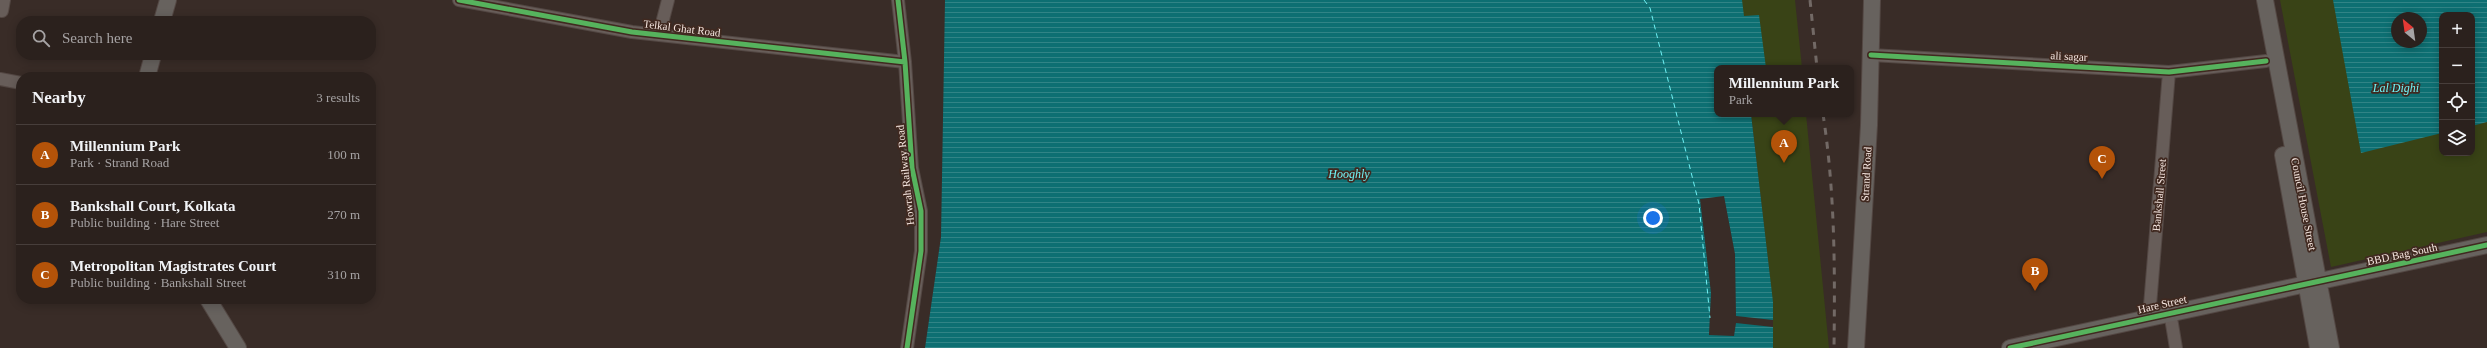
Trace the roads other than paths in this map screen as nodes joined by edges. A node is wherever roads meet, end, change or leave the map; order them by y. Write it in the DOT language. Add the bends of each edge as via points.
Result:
graph roads {
  1 [pos="168,0"];
  2 [pos="459,0"];
  3 [pos="668,0"];
  4 [pos="898,0"];
  5 [pos="1872,0"];
  6 [pos="2255,0"];
  7 [pos="2266,0"];
  8 [pos="163,16"];
  9 [pos="659,35"];
  10 [pos="1871,55"];
  11 [pos="152,60"];
  12 [pos="2270,61"];
  13 [pos="905,62"];
  14 [pos="149,72"];
  15 [pos="2169,72"];
  16 [pos="0,79"];
  17 [pos="16,82"];
  18 [pos="2487,245"];
  19 [pos="2314,282"];
  20 [pos="211,304"];
  21 [pos="2170,312"];
  22 [pos="2149,318"];
  23 [pos="2054,343"];
  24 [pos="238,348"];
  25 [pos="907,348"];
  26 [pos="1856,348"];
  27 [pos="2010,348"];
  28 [pos="2176,348"];
  29 [pos="2318,348"];
  30 [pos="2331,348"];
  1 -- 8 [label="main road"];
  2 -- 9 [label="street, Telkal Ghat Road"];
  3 -- 9 [label="street"];
  4 -- 13 [label="street, Howrah Railway Road"];
  5 -- 10 [label="main road, Strand Road"];
  6 -- 12 [label="main road"];
  7 -- 12 [label="main road"];
  9 -- 13 [label="street, Telkal Ghat Road"];
  10 -- 15 [label="street, ali sagar"];
  10 -- 26 [label="main road, Strand Road"];
  11 -- 14 [label="main road"];
  12 -- 15 [label="street, ali sagar"];
  12 -- 19 [label="main road"];
  13 -- 25 [label="street, Howrah Railway Road" via="912,168 921,211 921,243"];
  15 -- 22 [label="street, Bankshall Street"];
  16 -- 17 [label="street"];
  18 -- 19 [label="main road, BBD Bag South"];
  19 -- 21 [label="main road, Hare Street"];
  19 -- 29 [label="main road"];
  19 -- 30 [label="main road"];
  20 -- 24 [label="main road"];
  21 -- 22 [label="main road, Hare Street"];
  21 -- 28 [label="street"];
  22 -- 23 [label="main road, Hare Street"];
  23 -- 27 [label="main road, Hare Street"];
}
